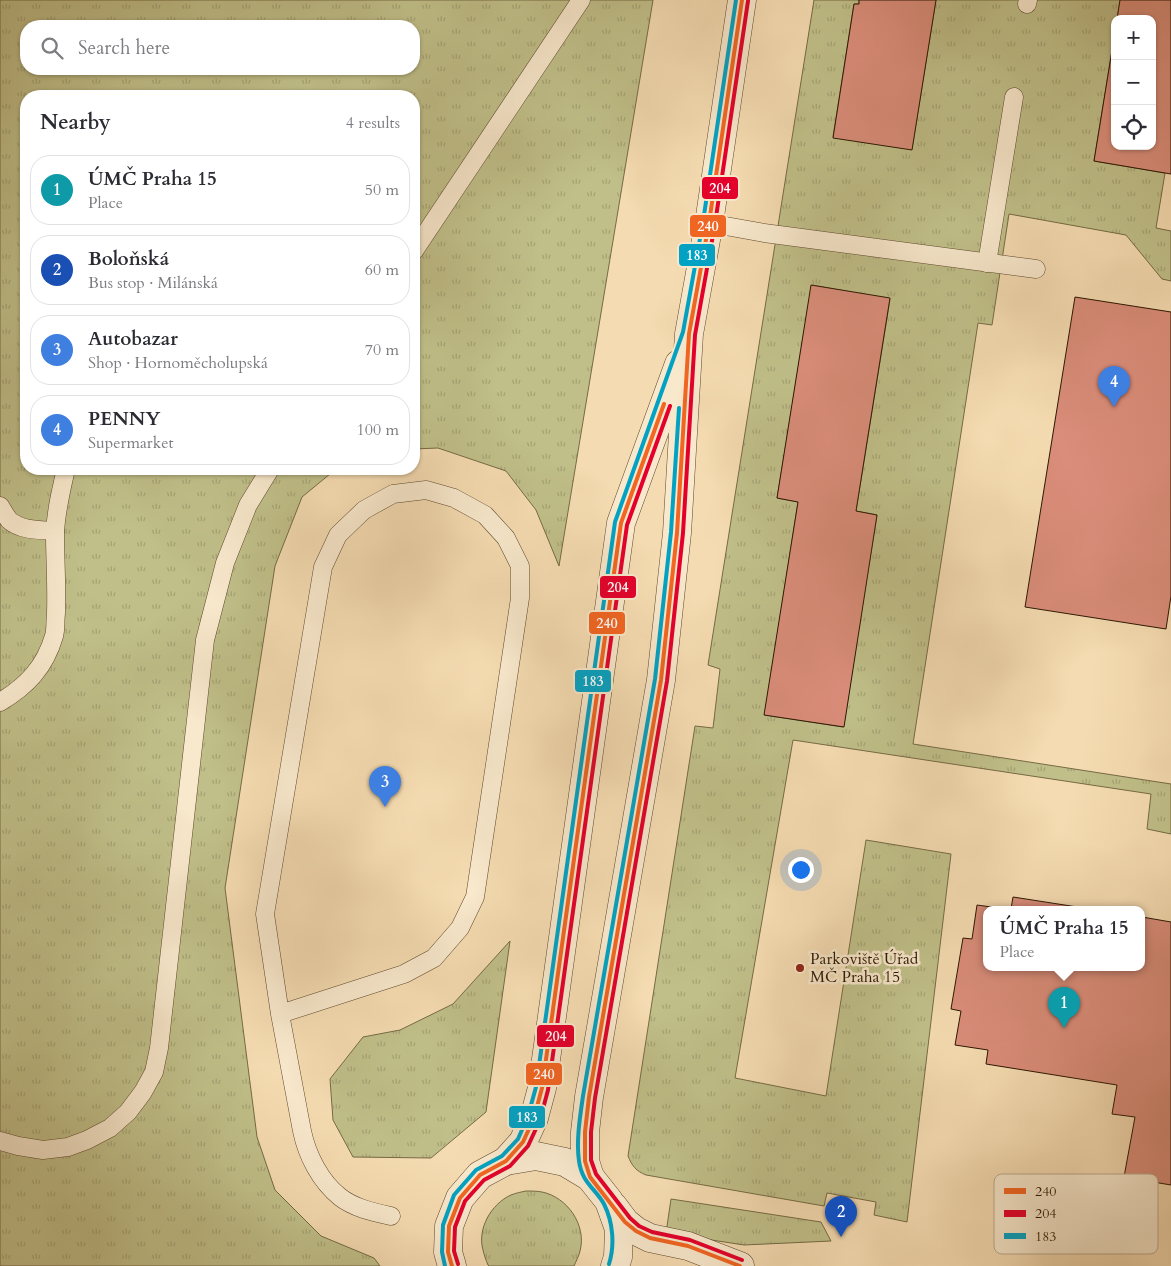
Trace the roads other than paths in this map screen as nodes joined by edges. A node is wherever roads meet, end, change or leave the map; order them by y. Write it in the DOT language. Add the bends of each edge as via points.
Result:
graph roads {
  1 [pos="582,0"];
  2 [pos="742,0"];
  3 [pos="1014,96"];
  4 [pos="709,223"];
  5 [pos="420,242"];
  6 [pos="987,263"];
  7 [pos="1036,269"];
  8 [pos="689,334"];
  9 [pos="65,475"];
  10 [pos="266,475"];
  11 [pos="0,506"];
  12 [pos="55,531"];
  13 [pos="0,702"];
  14 [pos="280,1014"];
  15 [pos="0,1141"];
  16 [pos="506,1161"];
  17 [pos="590,1177"];
  18 [pos="609,1201"];
  19 [pos="391,1216"];
  20 [pos="452,1266"];
  21 [pos="615,1266"];
  22 [pos="740,1266"];
  1 -- 5 [label="lane"];
  2 -- 4 [label="street"];
  3 -- 6 [label="lane"];
  4 -- 6 [label="lane"];
  4 -- 8 [label="street"];
  6 -- 7 [label="lane"];
  8 -- 16 [label="street" via="622,523 542,1088 523,1142"];
  8 -- 17 [label="street" via="677,533 661,680 589,1097 585,1161"];
  9 -- 12 [label="lane"];
  10 -- 15 [label="lane" via="248,505 225,563 205,640 160,1048 154,1072 128,1112 110,1128 86,1140 68,1147 44,1150"];
  11 -- 12 [label="lane" via="10,520 20,526"];
  12 -- 13 [label="lane" via="54,634 46,658 30,681"];
  14 -- 14 [label="lane" via="266,914 322,566 338,536 364,510 393,494 426,490 454,498 485,515 506,538 520,566 520,598 475,897 460,928 434,958 404,974"];
  14 -- 19 [label="lane" via="305,1143 312,1161 323,1180 340,1197 373,1212"];
  16 -- 17 [label="street" via="536,1156 565,1162"];
  16 -- 20 [label="street" via="480,1175 460,1198 449,1226 448,1252"];
  17 -- 18 [label="street"];
  18 -- 21 [label="street" via="619,1229"];
  18 -- 22 [label="street" via="625,1222 650,1238 688,1246"];
}
